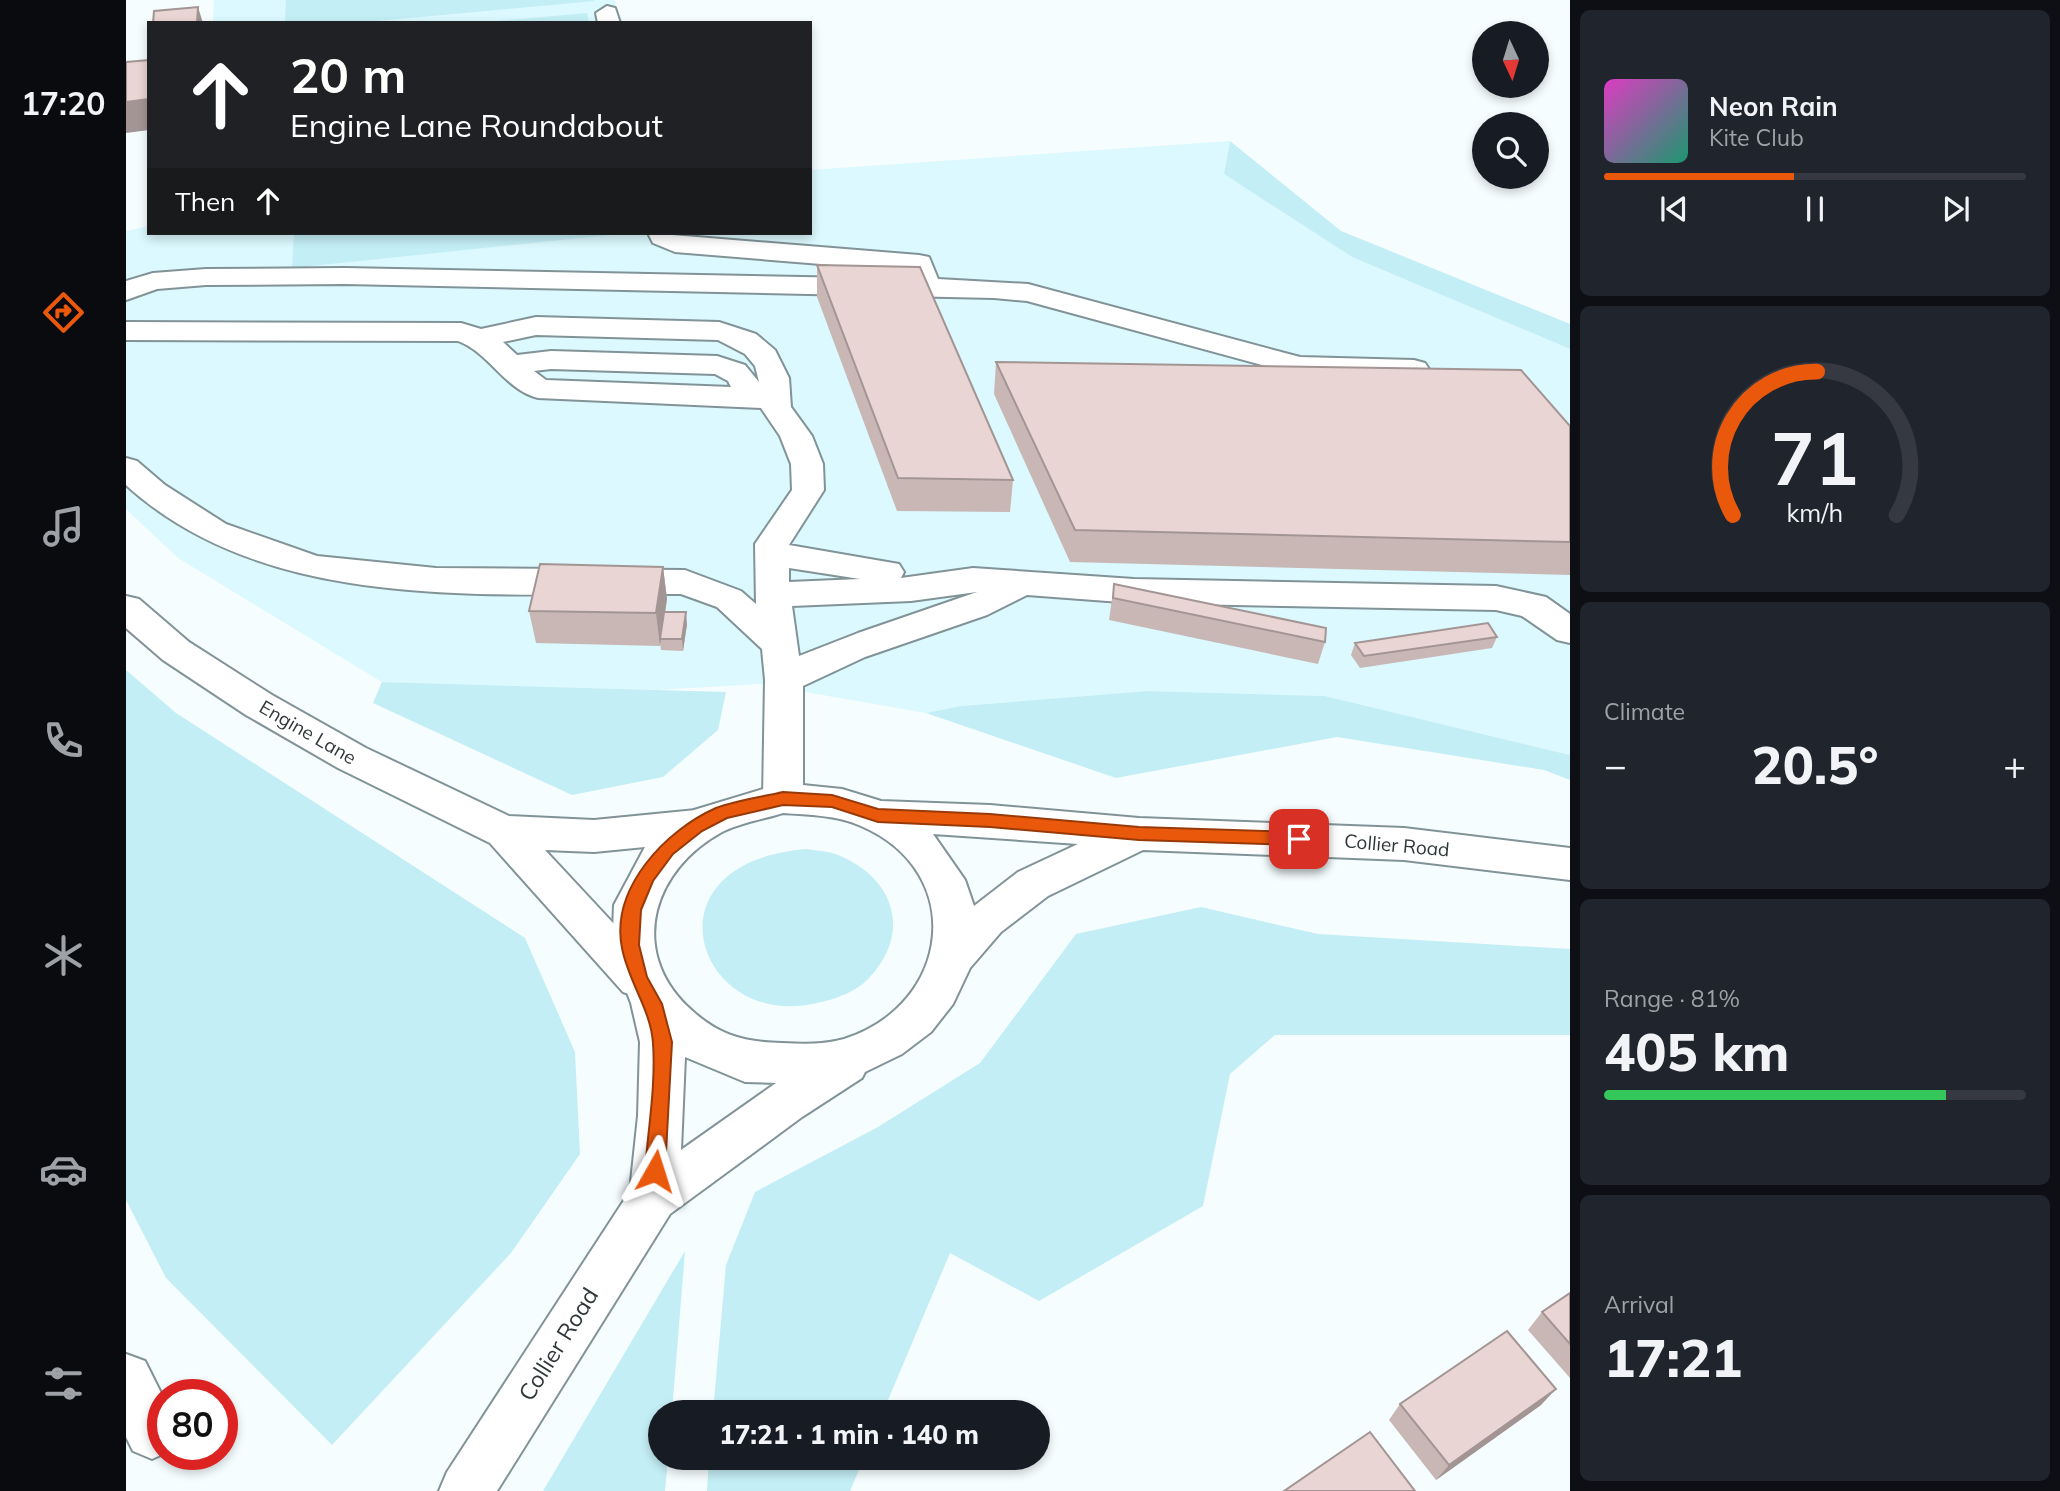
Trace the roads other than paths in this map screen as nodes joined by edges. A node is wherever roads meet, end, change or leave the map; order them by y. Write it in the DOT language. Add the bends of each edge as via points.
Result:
graph roads {
  1 [pos="662,235"];
  2 [pos="926,287"];
  3 [pos="126,291"];
  4 [pos="126,331"];
  5 [pos="501,356"];
  6 [pos="1414,369"];
  7 [pos="758,400"];
  8 [pos="126,468"];
  9 [pos="773,566"];
  10 [pos="973,580"];
  11 [pos="1020,584"];
  12 [pos="851,590"];
  13 [pos="126,608"];
  14 [pos="1570,631"];
  15 [pos="781,653"];
  16 [pos="783,799"];
  17 [pos="878,816"];
  18 [pos="696,826"];
  19 [pos="504,831"];
  20 [pos="1139,834"];
  21 [pos="1570,864"];
  22 [pos="955,955"];
  23 [pos="645,991"];
  24 [pos="865,1052"];
  25 [pos="653,1198"];
  26 [pos="126,1380"];
  27 [pos="147,1422"];
  28 [pos="466,1491"];
  1 -- 2 [label="main road" via="675,244 693,247 919,263"];
  2 -- 3 [label="main road" via="220,277 153,281"];
  2 -- 6 [label="main road" via="1028,293 1299,366"];
  4 -- 5 [label="main road" via="435,331"];
  5 -- 7 [label="main road" via="538,389"];
  5 -- 7 [label="main road" via="554,348 715,353 749,369"];
  7 -- 9 [label="main road" via="796,436 807,464 808,490"];
  8 -- 15 [label="main road" via="153,492 214,532 313,566 436,580 685,582 729,599"];
  9 -- 10 [label="main road" via="905,583"];
  9 -- 12 [label="main road"];
  9 -- 15 [label="main road"];
  10 -- 11 [label="main road"];
  10 -- 12 [label="main road" via="911,589"];
  11 -- 14 [label="main road" via="1134,591 1496,598 1532,607"];
  11 -- 15 [label="main road" via="986,604 816,662"];
  12 -- 15 [label="main road"];
  13 -- 19 [label="main road, Engine Lane" via="176,651 259,705 352,758"];
  15 -- 16 [label="main road"];
  16 -- 17 [label="main road" via="832,801"];
  16 -- 18 [label="main road" via="723,813"];
  17 -- 20 [label="main road, Collier Road"];
  17 -- 22 [label="main road" via="915,840 943,873 956,913"];
  18 -- 19 [label="main road, Engine Lane" via="594,836"];
  18 -- 23 [label="main road, Collier Road" via="652,869 633,910 630,945"];
  19 -- 23 [label="main road, Engine Lane"];
  20 -- 21 [label="main road, Collier Road" via="1404,844"];
  20 -- 22 [label="main road, Collier Road" via="1033,884 986,920"];
  22 -- 24 [label="main road" via="944,984 924,1011 898,1034"];
  23 -- 24 [label="main road, Engine Lane" via="683,1034 713,1050 770,1066 819,1065"];
  23 -- 25 [label="main road, Collier Road" via="663,1042"];
  24 -- 25 [label="main road, Collier Road" via="786,1102"];
  25 -- 28 [label="main road, Collier Road"];
  26 -- 27 [label="main road"];
}
